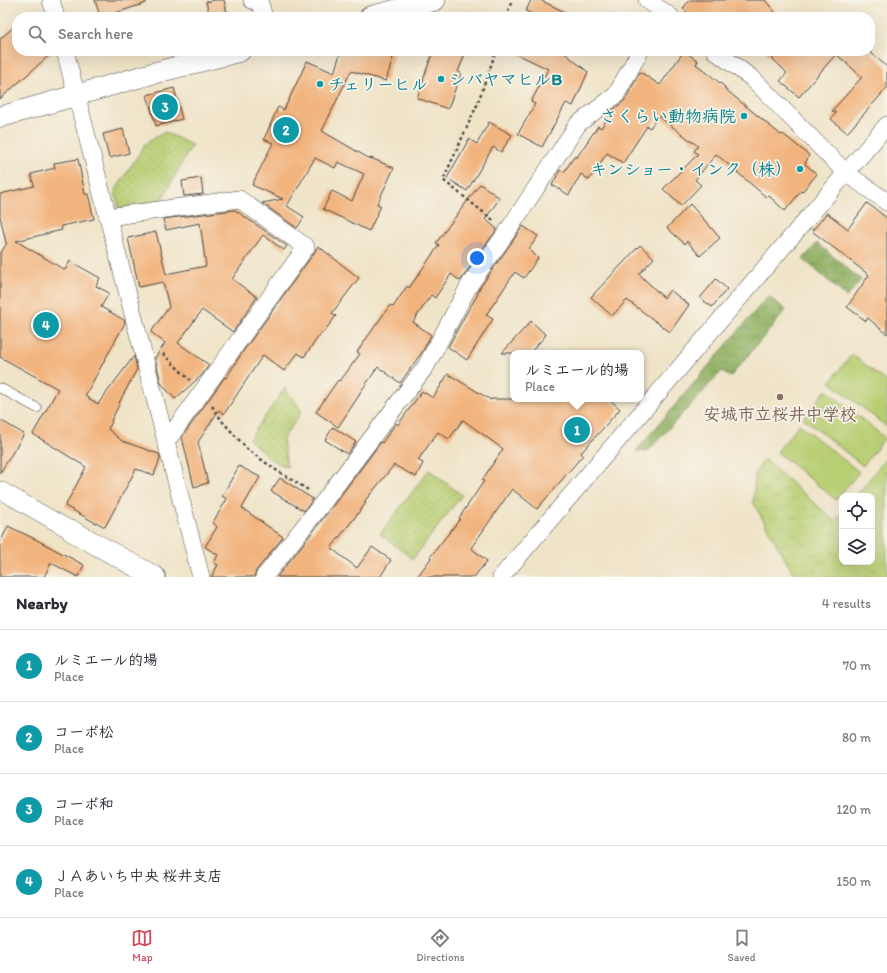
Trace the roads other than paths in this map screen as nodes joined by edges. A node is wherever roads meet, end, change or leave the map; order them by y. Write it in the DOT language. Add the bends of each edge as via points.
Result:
graph roads {
  1 [pos="51,0"];
  2 [pos="252,0"];
  3 [pos="435,0"];
  4 [pos="647,0"];
  5 [pos="389,6"];
  6 [pos="55,12"];
  7 [pos="263,12"];
  8 [pos="379,12"];
  9 [pos="661,12"];
  10 [pos="66,56"];
  11 [pos="220,56"];
  12 [pos="637,56"];
  13 [pos="722,56"];
  14 [pos="76,95"];
  15 [pos="0,117"];
  16 [pos="887,125"];
  17 [pos="846,173"];
  18 [pos="887,202"];
  19 [pos="108,217"];
  20 [pos="0,388"];
  21 [pos="37,408"];
  22 [pos="166,442"];
  23 [pos="0,490"];
  24 [pos="72,531"];
  25 [pos="155,577"];
  26 [pos="201,577"];
  27 [pos="264,577"];
  28 [pos="501,577"];
  1 -- 6 [label="street"];
  2 -- 7 [label="street" via="260,3"];
  3 -- 5 [label="street"];
  4 -- 9 [label="street"];
  5 -- 8 [label="street"];
  10 -- 14 [label="street"];
  11 -- 14 [label="street"];
  12 -- 27 [label="street" via="616,95 578,124 470,284 426,366"];
  13 -- 17 [label="street" via="753,80"];
  14 -- 15 [label="street"];
  14 -- 19 [label="street"];
  16 -- 17 [label="street"];
  17 -- 18 [label="street"];
  17 -- 28 [label="street"];
  19 -- 22 [label="street"];
  19 -- 22 [label="street" via="239,199 306,247"];
  20 -- 21 [label="lane"];
  22 -- 26 [label="street"];
  23 -- 24 [label="street"];
  24 -- 25 [label="street"];
}
